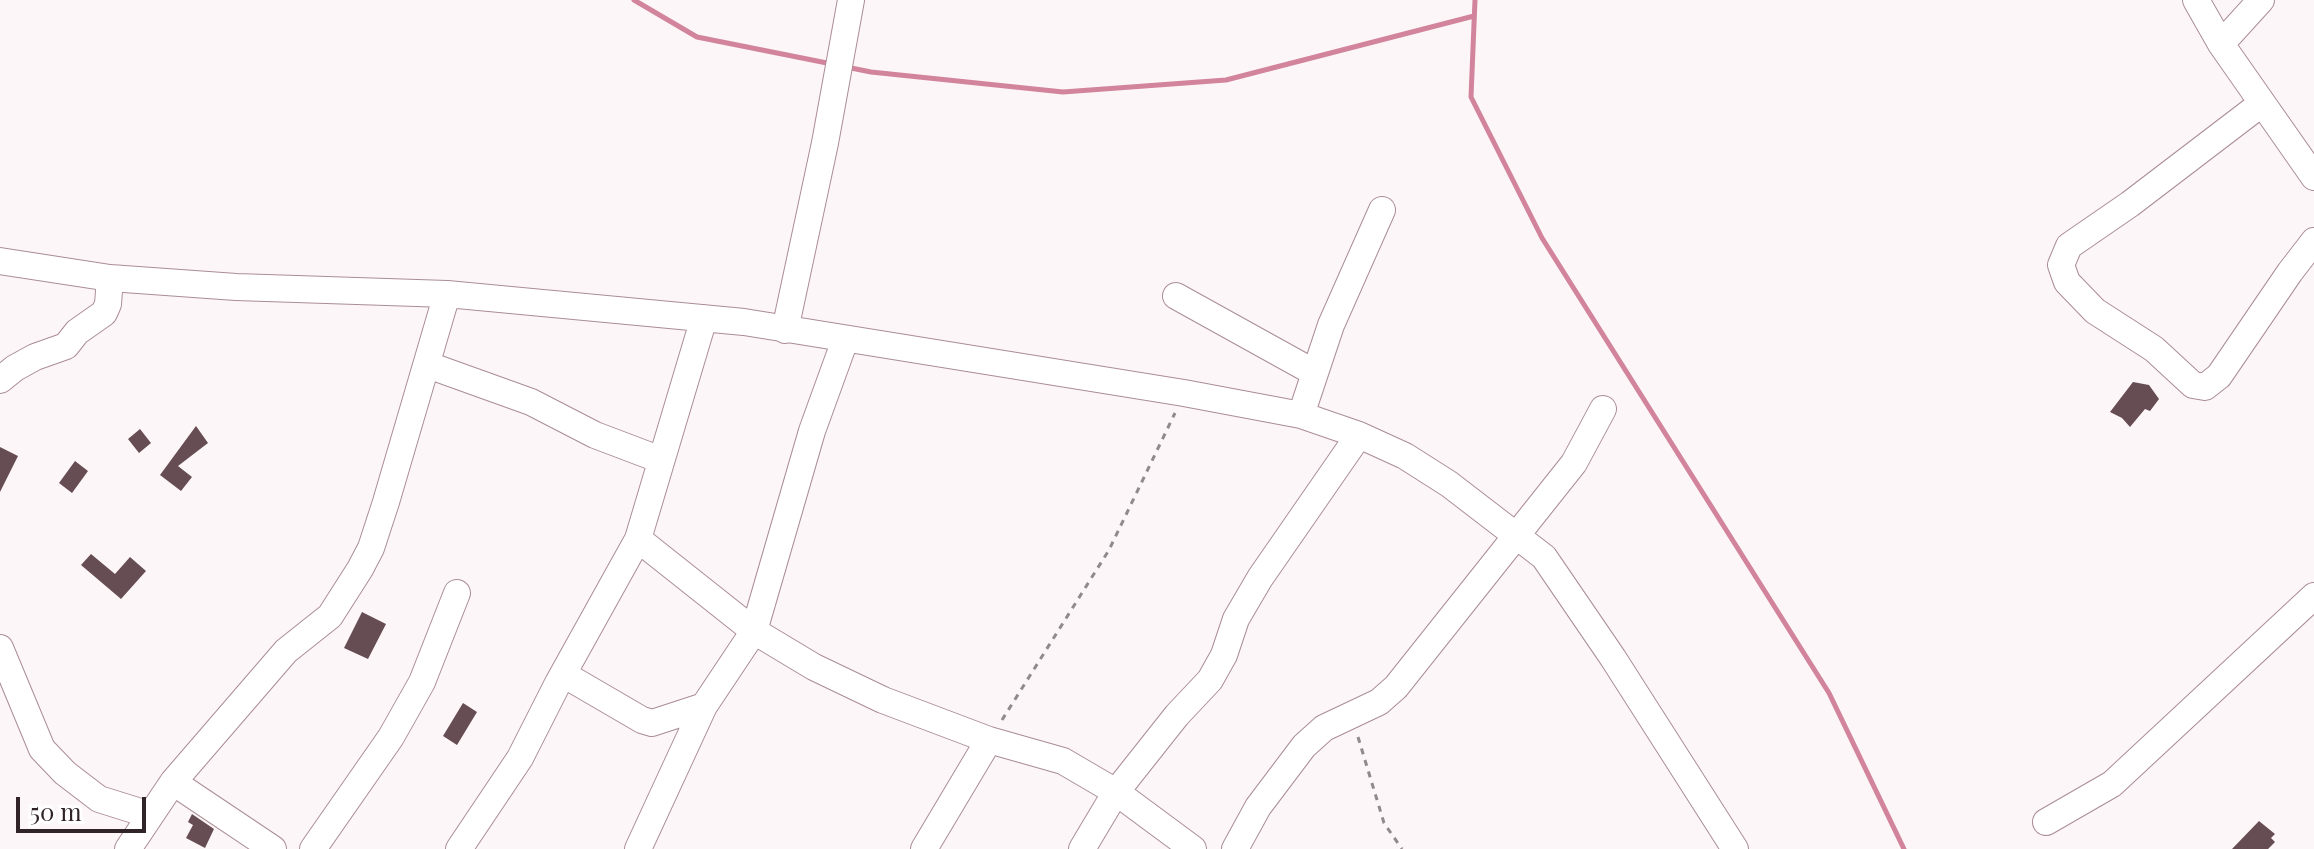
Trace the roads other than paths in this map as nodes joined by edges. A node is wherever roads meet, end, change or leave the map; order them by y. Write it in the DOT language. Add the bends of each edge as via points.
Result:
graph roads {
  1 [pos="851,0"];
  2 [pos="2196,0"];
  3 [pos="2261,0"];
  4 [pos="2221,44"];
  5 [pos="2261,104"];
  6 [pos="2314,177"];
  7 [pos="1382,210"];
  8 [pos="2314,241"];
  9 [pos="0,261"];
  10 [pos="110,278"];
  11 [pos="447,294"];
  12 [pos="1176,296"];
  13 [pos="704,318"];
  14 [pos="785,330"];
  15 [pos="845,340"];
  16 [pos="428,365"];
  17 [pos="1315,373"];
  18 [pos="0,380"];
  19 [pos="1603,409"];
  20 [pos="1301,415"];
  21 [pos="1359,435"];
  22 [pos="661,460"];
  23 [pos="1518,535"];
  24 [pos="638,539"];
  25 [pos="457,593"];
  26 [pos="2314,596"];
  27 [pos="754,631"];
  28 [pos="0,648"];
  29 [pos="563,674"];
  30 [pos="704,706"];
  31 [pos="989,740"];
  32 [pos="173,782"];
  33 [pos="1116,792"];
  34 [pos="150,815"];
  35 [pos="2046,822"];
  36 [pos="128,849"];
  37 [pos="273,849"];
  38 [pos="313,849"];
  39 [pos="459,849"];
  40 [pos="638,849"];
  41 [pos="924,849"];
  42 [pos="1082,849"];
  43 [pos="1193,849"];
  44 [pos="1235,849"];
  45 [pos="1735,849"];
  1 -- 14 [label="street"];
  2 -- 4 [label="street"];
  3 -- 4 [label="street"];
  4 -- 5 [label="street"];
  5 -- 6 [label="street"];
  5 -- 8 [label="street" via="2069,246 2061,265 2067,282 2095,311 2154,349 2193,385 2205,387 2219,376"];
  7 -- 17 [label="street"];
  9 -- 10 [label="street"];
  10 -- 11 [label="street"];
  10 -- 18 [label="street" via="104,313 66,346 35,357"];
  11 -- 13 [label="street"];
  11 -- 16 [label="street"];
  12 -- 17 [label="street"];
  13 -- 14 [label="street"];
  13 -- 22 [label="street"];
  14 -- 15 [label="street"];
  15 -- 20 [label="street"];
  15 -- 27 [label="street" via="812,431"];
  16 -- 22 [label="street" via="531,402 595,435"];
  16 -- 32 [label="street" via="371,548 347,592 330,616 286,651"];
  17 -- 20 [label="street"];
  19 -- 23 [label="street" via="1574,463"];
  20 -- 21 [label="street"];
  21 -- 23 [label="street" via="1405,456"];
  21 -- 33 [label="street" via="1260,578 1210,680"];
  22 -- 24 [label="street"];
  23 -- 44 [label="street" via="1396,687 1379,702 1324,728 1296,754"];
  23 -- 45 [label="street" via="1544,557"];
  24 -- 27 [label="street"];
  24 -- 29 [label="street"];
  25 -- 38 [label="street" via="422,682 391,737"];
  26 -- 35 [label="street" via="2112,784"];
  27 -- 30 [label="street"];
  27 -- 31 [label="street" via="883,700"];
  28 -- 34 [label="street" via="42,749 99,799"];
  29 -- 30 [label="street" via="652,723"];
  29 -- 39 [label="street" via="511,774"];
  30 -- 40 [label="street"];
  31 -- 33 [label="street" via="1063,761"];
  31 -- 41 [label="street"];
  32 -- 34 [label="street"];
  32 -- 37 [label="street"];
  33 -- 42 [label="street"];
  33 -- 43 [label="street"];
  34 -- 36 [label="street"];
}
